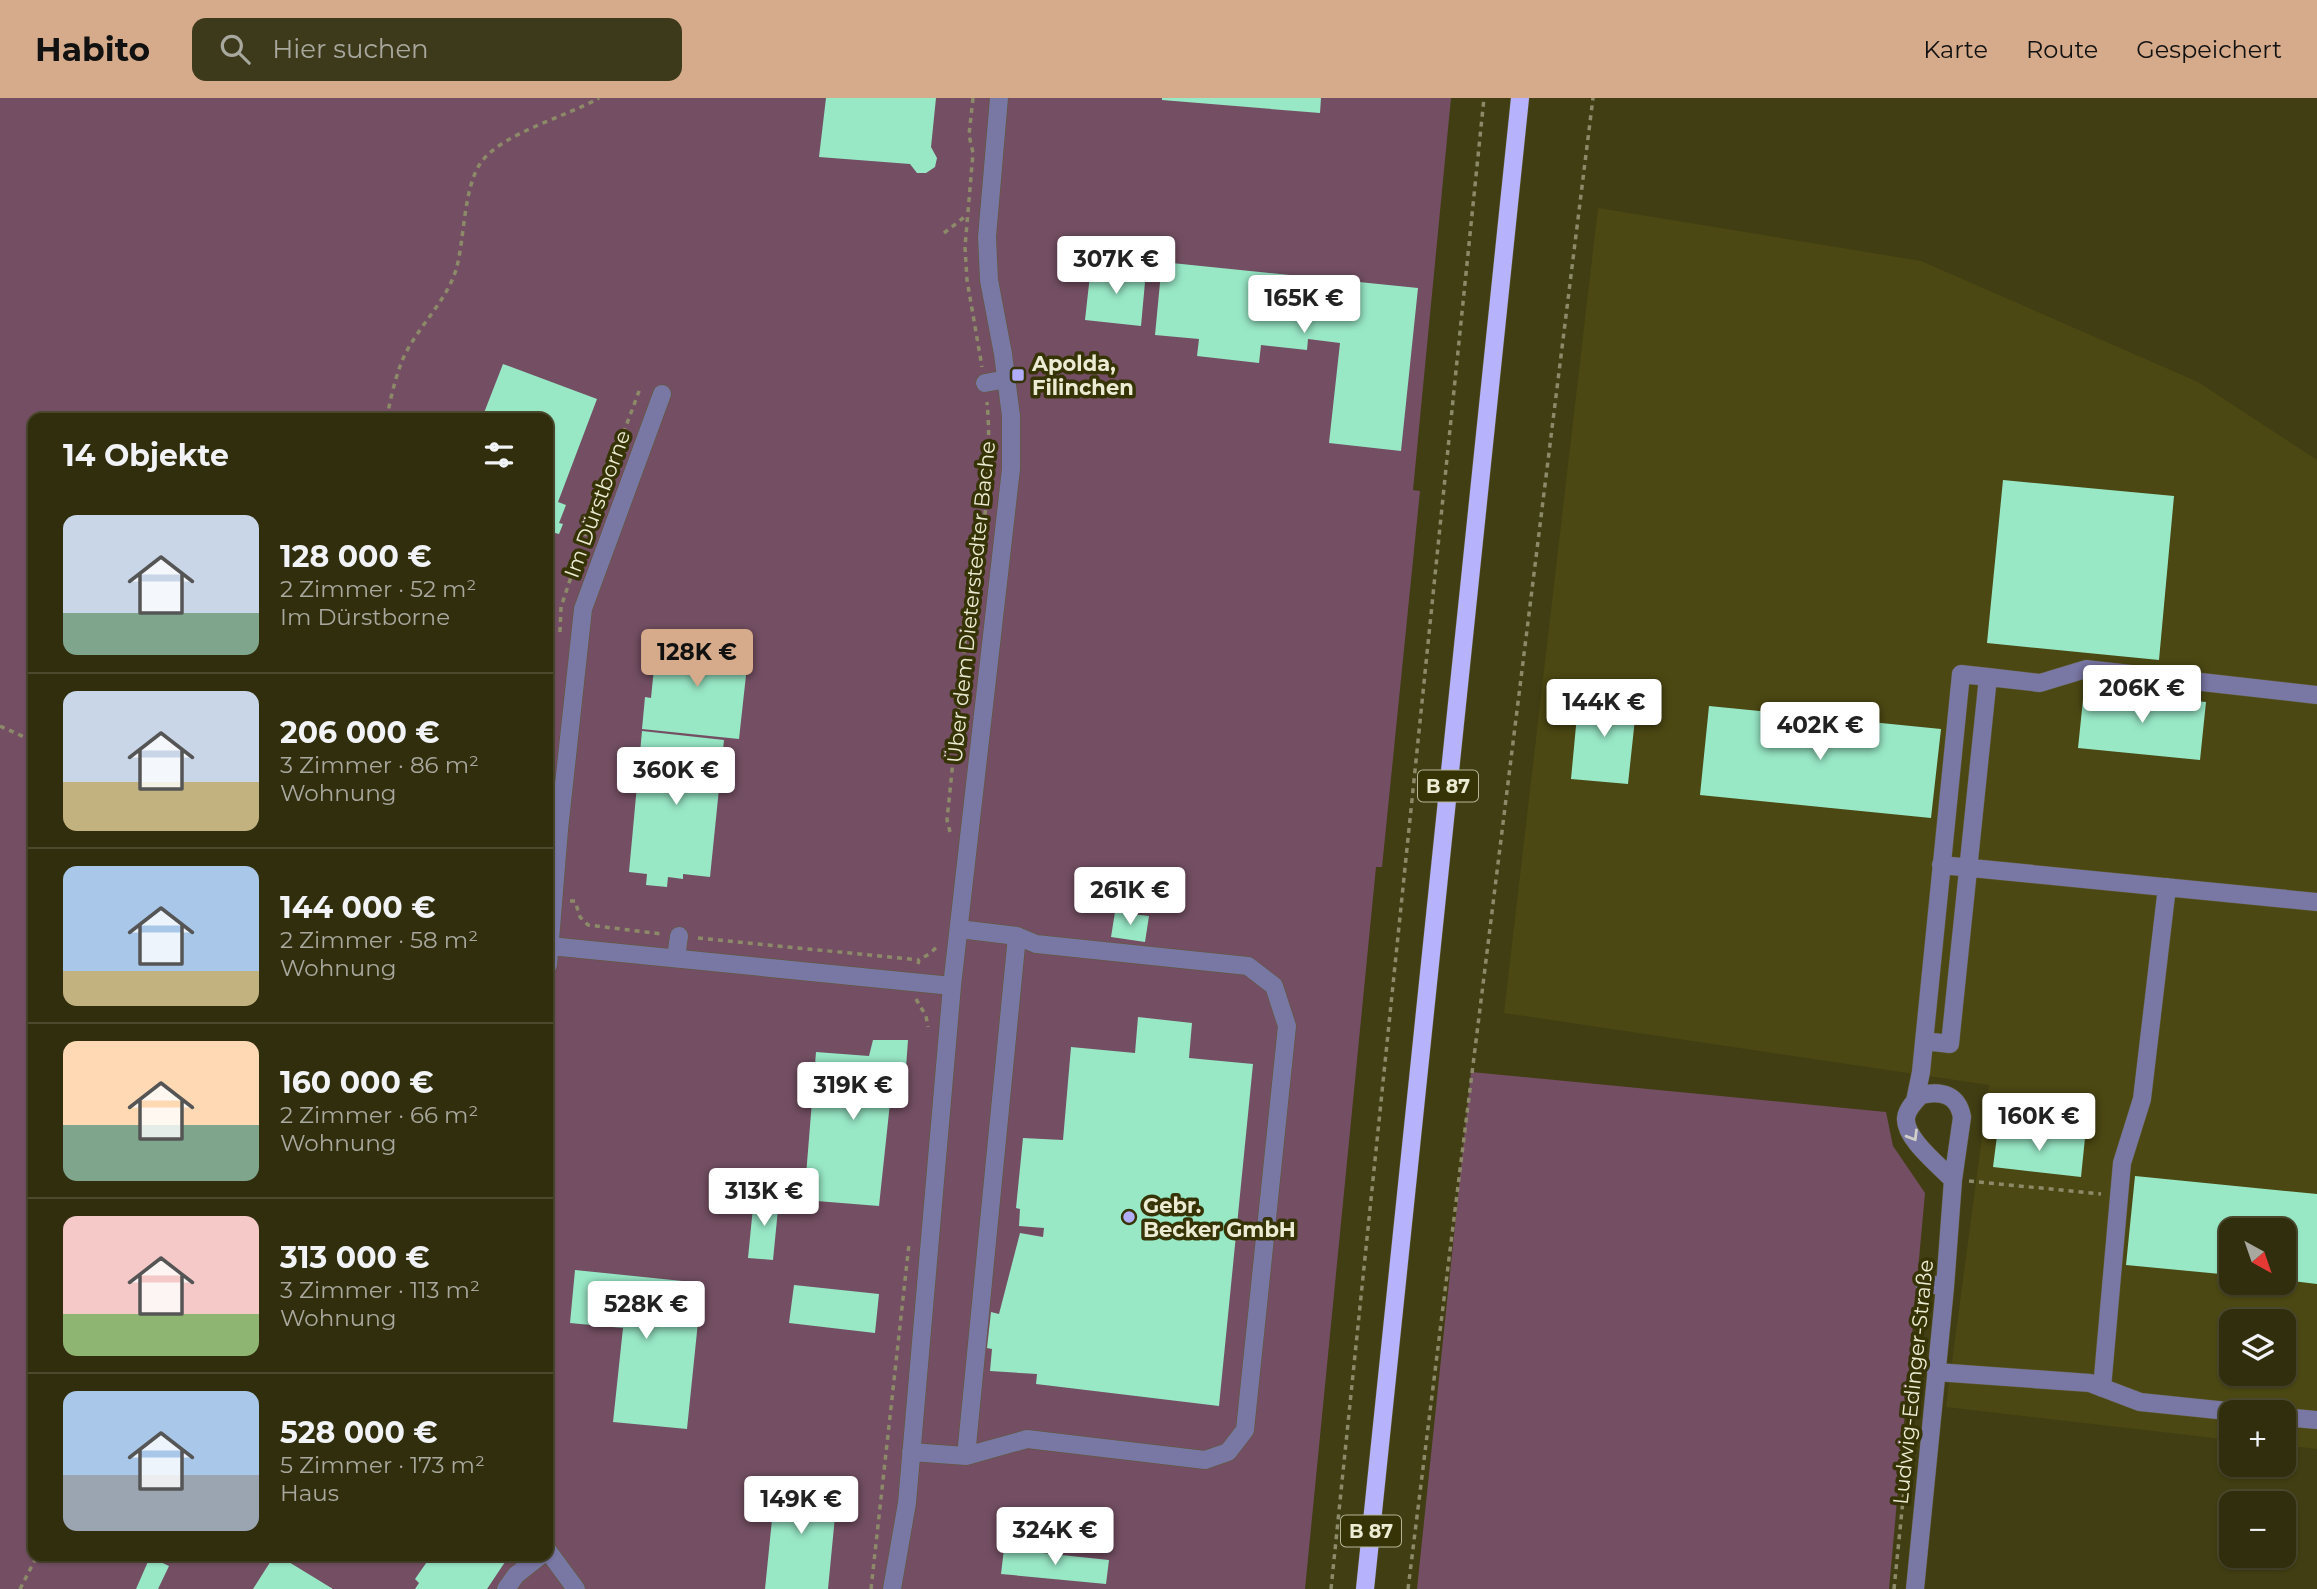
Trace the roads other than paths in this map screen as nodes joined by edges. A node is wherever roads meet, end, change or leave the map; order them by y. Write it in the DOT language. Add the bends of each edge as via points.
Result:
graph roads {
  1 [pos="999,98"];
  2 [pos="1520,98"];
  3 [pos="1007,379"];
  4 [pos="985,383"];
  5 [pos="662,394"];
  6 [pos="1989,677"];
  7 [pos="2317,695"];
  8 [pos="1941,865"];
  9 [pos="1969,867"];
  10 [pos="2167,887"];
  11 [pos="2317,902"];
  12 [pos="553,909"];
  13 [pos="958,929"];
  14 [pos="679,936"];
  15 [pos="1017,936"];
  16 [pos="553,937"];
  17 [pos="676,958"];
  18 [pos="952,986"];
  19 [pos="1924,1041"];
  20 [pos="1915,1101"];
  21 [pos="1953,1180"];
  22 [pos="1924,1283"];
  23 [pos="1945,1287"];
  24 [pos="1936,1372"];
  25 [pos="2102,1388"];
  26 [pos="2219,1410"];
  27 [pos="2296,1418"];
  28 [pos="2317,1420"];
  29 [pos="911,1452"];
  30 [pos="966,1456"];
  31 [pos="553,1558"];
  32 [pos="534,1561"];
  33 [pos="506,1589"];
  34 [pos="576,1589"];
  35 [pos="892,1589"];
  36 [pos="1365,1589"];
  37 [pos="1915,1589"];
  1 -- 3 [label="street, Über dem Dieterstedter Bache" via="987,237 989,280"];
  2 -- 36 [label="main road, B 87"];
  3 -- 4 [label="street"];
  3 -- 13 [label="street, Über dem Dieterstedter Bache" via="1011,469"];
  5 -- 12 [label="street, Im Dürstborne" via="583,609"];
  6 -- 7 [label="street" via="2040,682 2086,669"];
  6 -- 8 [label="street" via="1961,674"];
  6 -- 9 [label="street"];
  8 -- 9 [label="street"];
  8 -- 19 [label="street"];
  9 -- 10 [label="street"];
  9 -- 19 [label="street" via="1950,1044"];
  10 -- 11 [label="street"];
  10 -- 25 [label="street" via="2142,1099 2122,1163"];
  13 -- 15 [label="street"];
  13 -- 18 [label="street, Über dem Dieterstedter Bache"];
  14 -- 17 [label="street"];
  15 -- 30 [label="street"];
  15 -- 30 [label="street" via="1036,944 1248,966 1274,986 1287,1026 1245,1430 1228,1451 1205,1460 1027,1439"];
  16 -- 17 [label="street"];
  17 -- 18 [label="street"];
  18 -- 29 [label="street, Über dem Dieterstedter Bache"];
  19 -- 20 [label="street"];
  20 -- 21 [label="street, one-way" via="1905,1119 1909,1131"];
  20 -- 21 [label="street, Ludwig-Edinger-Straße" via="1922,1095 1944,1093 1961,1109"];
  21 -- 23 [label="street, Ludwig-Edinger-Straße"];
  22 -- 23 [label="street"];
  23 -- 24 [label="street, Ludwig-Edinger-Straße"];
  24 -- 25 [label="street" via="2090,1383"];
  24 -- 37 [label="street, Ludwig-Edinger-Straße"];
  25 -- 26 [label="street" via="2140,1402"];
  27 -- 28 [label="street"];
  29 -- 30 [label="street"];
  29 -- 35 [label="street, Über dem Dieterstedter Bache"];
  31 -- 34 [label="street"];
  32 -- 33 [label="street"];
}
